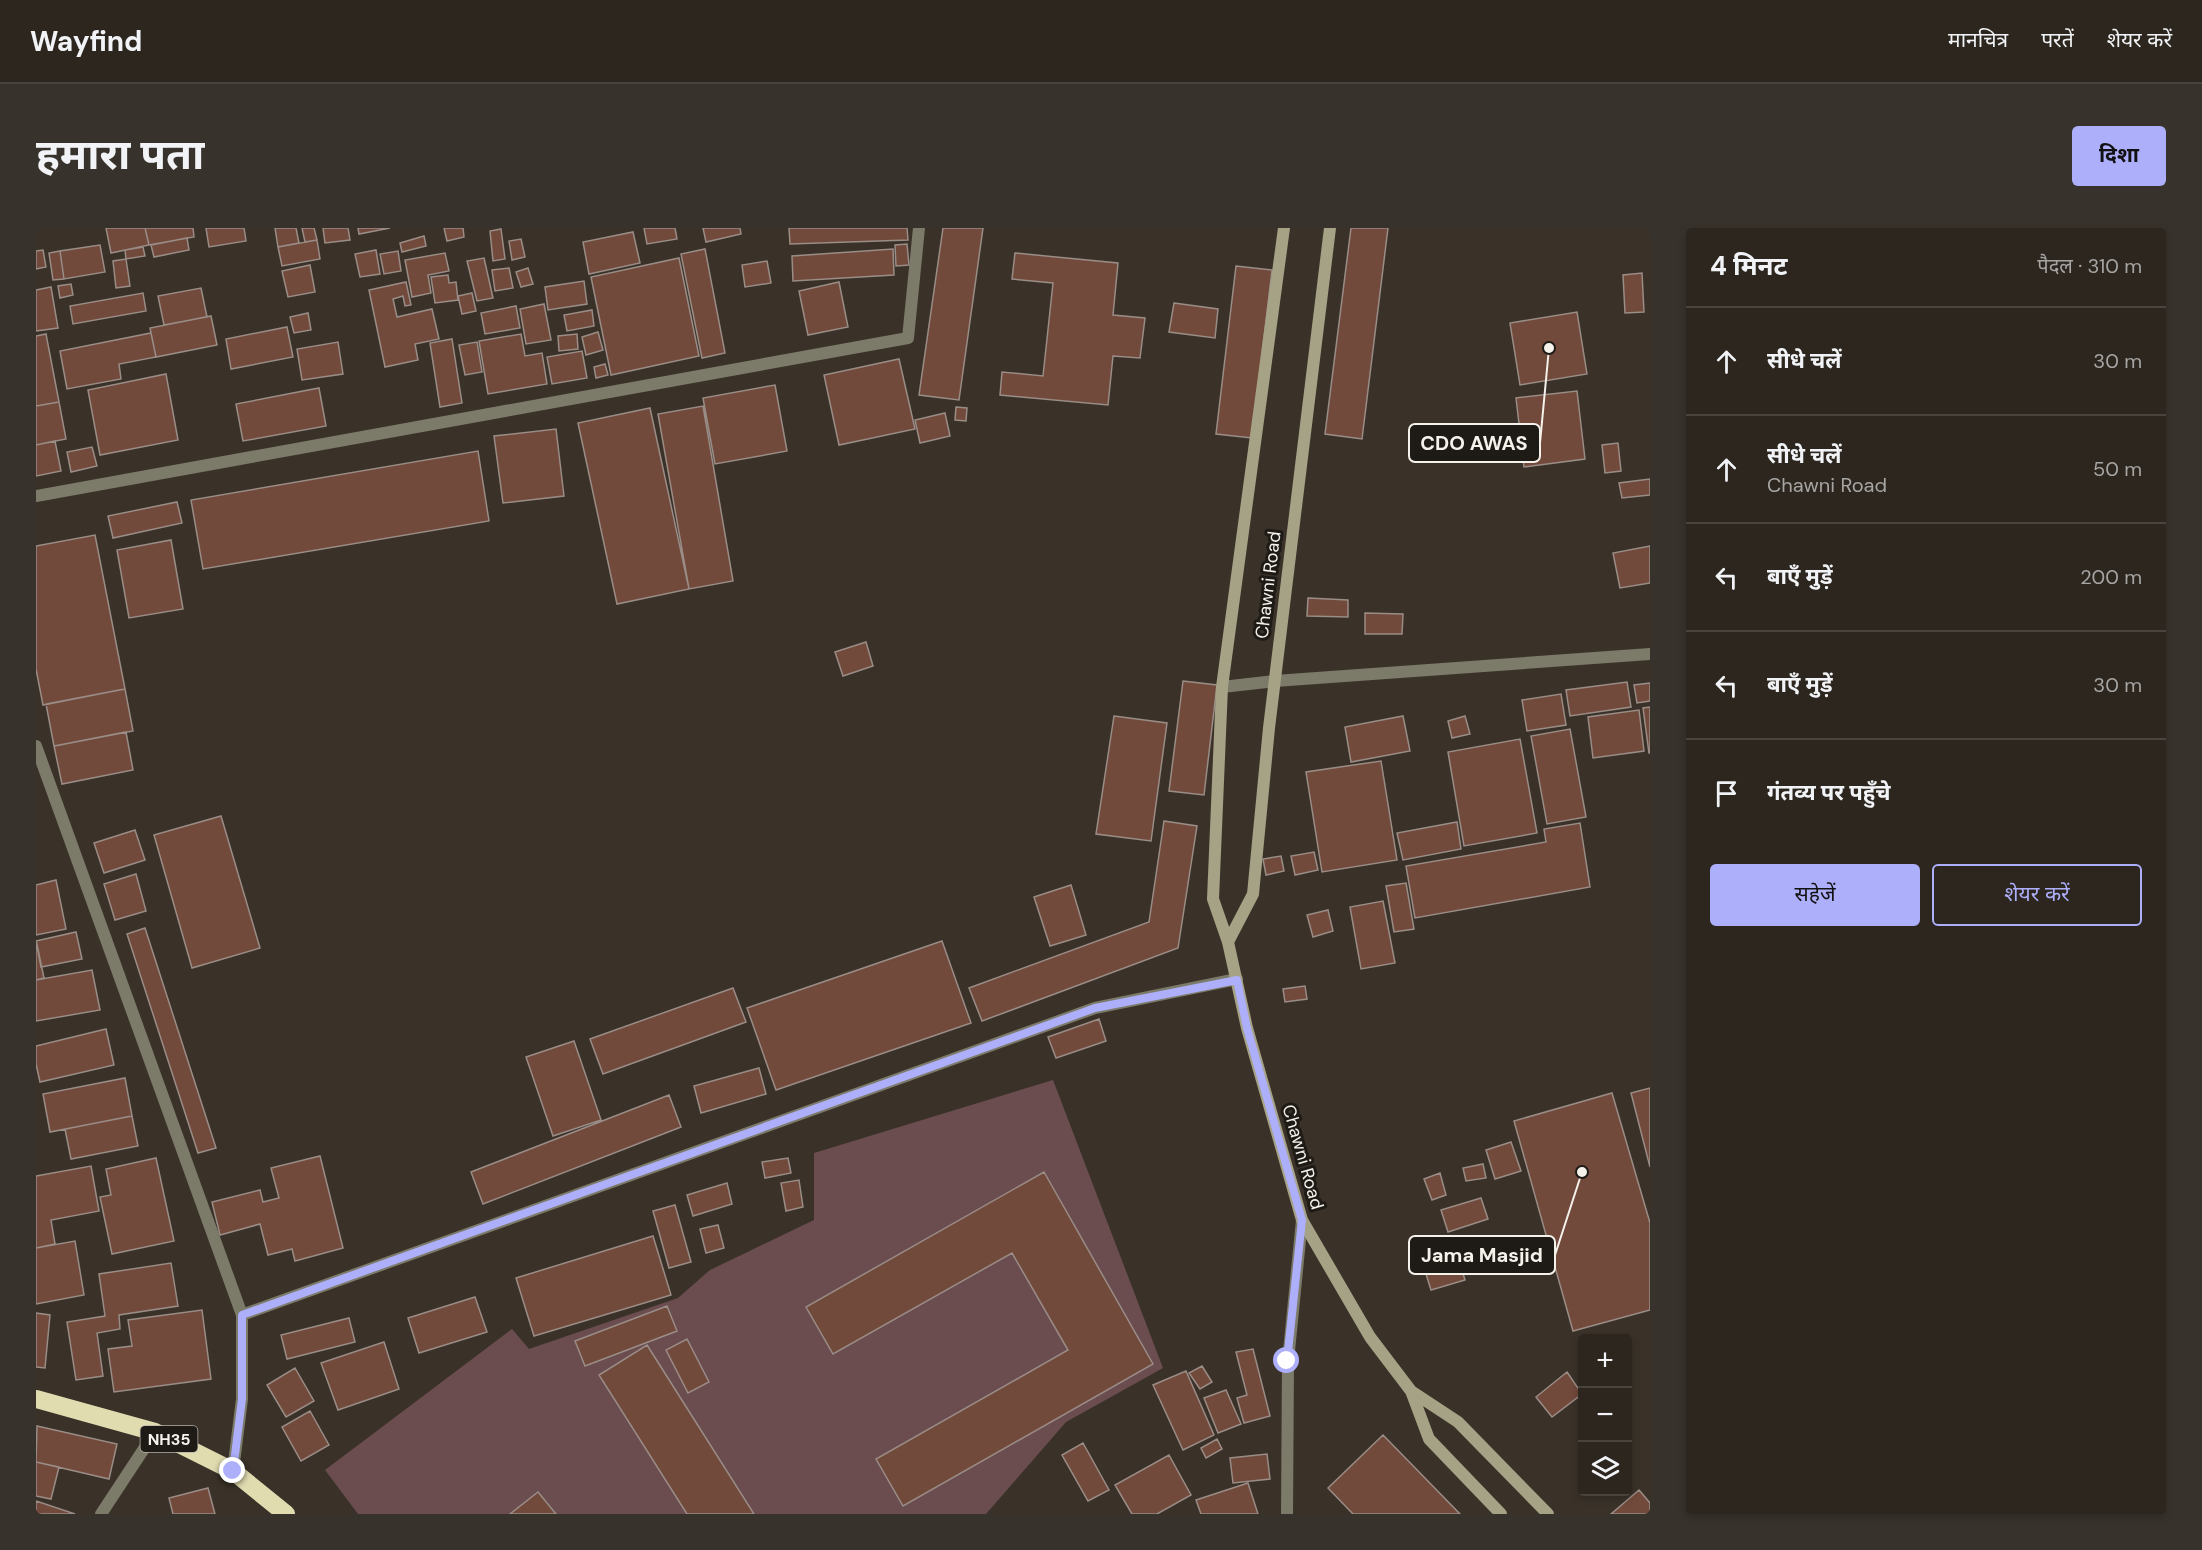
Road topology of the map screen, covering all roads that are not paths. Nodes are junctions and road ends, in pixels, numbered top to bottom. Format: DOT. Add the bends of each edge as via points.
graph roads {
  1 [pos="919,228"];
  2 [pos="1284,228"];
  3 [pos="1330,228"];
  4 [pos="36,496"];
  5 [pos="1650,654"];
  6 [pos="1275,681"];
  7 [pos="1222,687"];
  8 [pos="36,747"];
  9 [pos="1228,942"];
  10 [pos="1237,980"];
  11 [pos="1302,1220"];
  12 [pos="242,1315"];
  13 [pos="1411,1391"];
  14 [pos="36,1399"];
  15 [pos="154,1432"];
  16 [pos="233,1471"];
  17 [pos="101,1514"];
  18 [pos="286,1514"];
  19 [pos="1287,1514"];
  20 [pos="1501,1514"];
  21 [pos="1548,1514"];
  1 -- 4 [label="street" via="908,338"];
  2 -- 7 [label="street, Chawni Road"];
  3 -- 6 [label="street, Chawni Road"];
  5 -- 6 [label="street"];
  6 -- 7 [label="street"];
  6 -- 9 [label="street, Chawni Road" via="1253,894"];
  7 -- 9 [label="street, Chawni Road" via="1213,898"];
  8 -- 12 [label="street"];
  9 -- 10 [label="street, Chawni Road"];
  10 -- 11 [label="street, Chawni Road"];
  10 -- 12 [label="street" via="1095,1008"];
  11 -- 13 [label="street, Chawni Road" via="1370,1337"];
  11 -- 19 [label="street" via="1287,1361"];
  12 -- 16 [label="street" via="242,1399"];
  13 -- 20 [label="street, Chawni Road" via="1429,1439"];
  13 -- 21 [label="street, Chawni Road" via="1458,1422"];
  14 -- 15 [label="highway, NH35"];
  15 -- 16 [label="highway, NH35"];
  15 -- 17 [label="street"];
  16 -- 18 [label="highway, NH35"];
}
